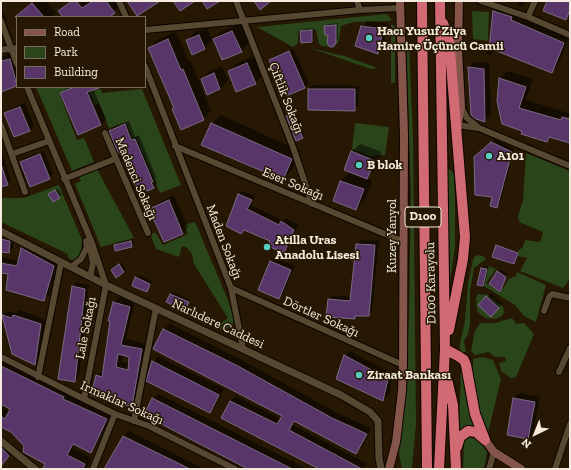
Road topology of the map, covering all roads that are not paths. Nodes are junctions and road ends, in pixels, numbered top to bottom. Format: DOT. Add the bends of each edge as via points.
graph roads {
  1 [pos="119,1"];
  2 [pos="236,1"];
  3 [pos="357,1"];
  4 [pos="422,1"];
  5 [pos="440,1"];
  6 [pos="459,1"];
  7 [pos="481,1"];
  8 [pos="535,1"];
  9 [pos="400,4"];
  10 [pos="360,10"];
  11 [pos="126,16"];
  12 [pos="440,16"];
  13 [pos="528,16"];
  14 [pos="244,20"];
  15 [pos="1,21"];
  16 [pos="146,30"];
  17 [pos="570,35"];
  18 [pos="14,49"];
  19 [pos="1,50"];
  20 [pos="16,59"];
  21 [pos="146,69"];
  22 [pos="27,88"];
  23 [pos="462,106"];
  24 [pos="1,125"];
  25 [pos="457,125"];
  26 [pos="479,128"];
  27 [pos="105,133"];
  28 [pos="49,140"];
  29 [pos="175,146"];
  30 [pos="12,154"];
  31 [pos="116,159"];
  32 [pos="570,166"];
  33 [pos="64,179"];
  34 [pos="25,192"];
  35 [pos="312,204"];
  36 [pos="1,231"];
  37 [pos="86,232"];
  38 [pos="148,233"];
  39 [pos="404,242"];
  40 [pos="62,263"];
  41 [pos="71,267"];
  42 [pos="90,277"];
  43 [pos="106,285"];
  44 [pos="231,288"];
  45 [pos="570,298"];
  46 [pos="156,308"];
  47 [pos="544,311"];
  48 [pos="570,348"];
  49 [pos="243,349"];
  50 [pos="445,349"];
  51 [pos="1,357"];
  52 [pos="403,366"];
  53 [pos="444,368"];
  54 [pos="559,372"];
  55 [pos="38,377"];
  56 [pos="84,399"];
  57 [pos="115,414"];
  58 [pos="134,420"];
  59 [pos="570,424"];
  60 [pos="427,433"];
  61 [pos="485,440"];
  62 [pos="1,441"];
  63 [pos="456,449"];
  64 [pos="494,452"];
  65 [pos="34,469"];
  66 [pos="93,469"];
  67 [pos="235,469"];
  68 [pos="381,469"];
  69 [pos="389,469"];
  70 [pos="422,469"];
  71 [pos="427,469"];
  72 [pos="439,469"];
  73 [pos="456,469"];
  74 [pos="489,469"];
  75 [pos="521,469"];
  76 [pos="555,469"];
  1 -- 11 [label="street"];
  2 -- 14 [label="street, Çiftlik Sokağı"];
  3 -- 10 [label="street"];
  4 -- 60 [label="highway, D100 Karayolu / D100"];
  5 -- 12 [label="highway, D100 Karayolu / D100"];
  6 -- 23 [label="main road" via="458,50"];
  7 -- 13 [label="street"];
  8 -- 13 [label="street"];
  9 -- 10 [label="street"];
  9 -- 39 [label="main road, Kuzey Yanyol"];
  10 -- 14 [label="street"];
  12 -- 25 [label="highway" via="448,39"];
  12 -- 50 [label="highway, D100 Karayolu / D100"];
  13 -- 17 [label="street"];
  14 -- 16 [label="street"];
  14 -- 35 [label="street, Çiftlik Sokağı" via="294,147"];
  15 -- 18 [label="street"];
  18 -- 19 [label="street"];
  18 -- 20 [label="street"];
  21 -- 29 [label="street, Maden Sokağı"];
  22 -- 28 [label="street"];
  23 -- 25 [label="main road"];
  23 -- 26 [label="street" via="467,118"];
  24 -- 30 [label="street"];
  25 -- 26 [label="street"];
  25 -- 50 [label="highway" via="465,237"];
  26 -- 32 [label="street"];
  27 -- 31 [label="street, Madenci Sokağı"];
  28 -- 30 [label="street"];
  28 -- 33 [label="street"];
  29 -- 35 [label="street, Eser Sokağı"];
  29 -- 44 [label="street, Maden Sokağı"];
  30 -- 34 [label="street"];
  31 -- 33 [label="street"];
  31 -- 38 [label="street, Madenci Sokağı"];
  33 -- 37 [label="street"];
  35 -- 39 [label="street, Eser Sokağı"];
  36 -- 40 [label="street, Narlıdere Caddesi"];
  37 -- 41 [label="street" via="85,253"];
  37 -- 42 [label="street" via="93,263"];
  37 -- 43 [label="street"];
  39 -- 52 [label="main road, Kuzey Yanyol"];
  40 -- 41 [label="street, Narlıdere Caddesi"];
  40 -- 55 [label="street"];
  41 -- 42 [label="street, Narlıdere Caddesi"];
  42 -- 43 [label="street, Narlıdere Caddesi"];
  43 -- 46 [label="street, Narlıdere Caddesi"];
  43 -- 56 [label="street, Lale Sokağı"];
  44 -- 49 [label="street, Maden Sokağı"];
  44 -- 52 [label="street, Dörtler Sokağı"];
  45 -- 47 [label="street" via="552,294"];
  46 -- 49 [label="street, Narlıdere Caddesi"];
  46 -- 58 [label="street"];
  48 -- 54 [label="street"];
  49 -- 68 [label="street, Narlıdere Caddesi" via="341,395 370,412 378,421"];
  50 -- 53 [label="highway, D100 Karayolu / D100"];
  50 -- 61 [label="highway" via="464,360 475,414"];
  51 -- 55 [label="street, Irmaklar Sokağı"];
  52 -- 69 [label="main road, Kuzey Yanyol" via="402,391"];
  53 -- 63 [label="highway" via="453,405"];
  53 -- 72 [label="highway, D100 Karayolu / D100"];
  55 -- 56 [label="street, Irmaklar Sokağı"];
  56 -- 57 [label="street, Irmaklar Sokağı"];
  57 -- 58 [label="street, Irmaklar Sokağı"];
  57 -- 66 [label="street"];
  58 -- 67 [label="street, Irmaklar Sokağı"];
  59 -- 76 [label="street"];
  60 -- 70 [label="highway"];
  60 -- 71 [label="highway, D100 Karayolu / D100"];
  61 -- 63 [label="highway" via="476,432 468,431 460,437"];
  61 -- 64 [label="main road"];
  62 -- 65 [label="street"];
  63 -- 73 [label="highway"];
  64 -- 74 [label="street"];
  64 -- 75 [label="main road"];
}
